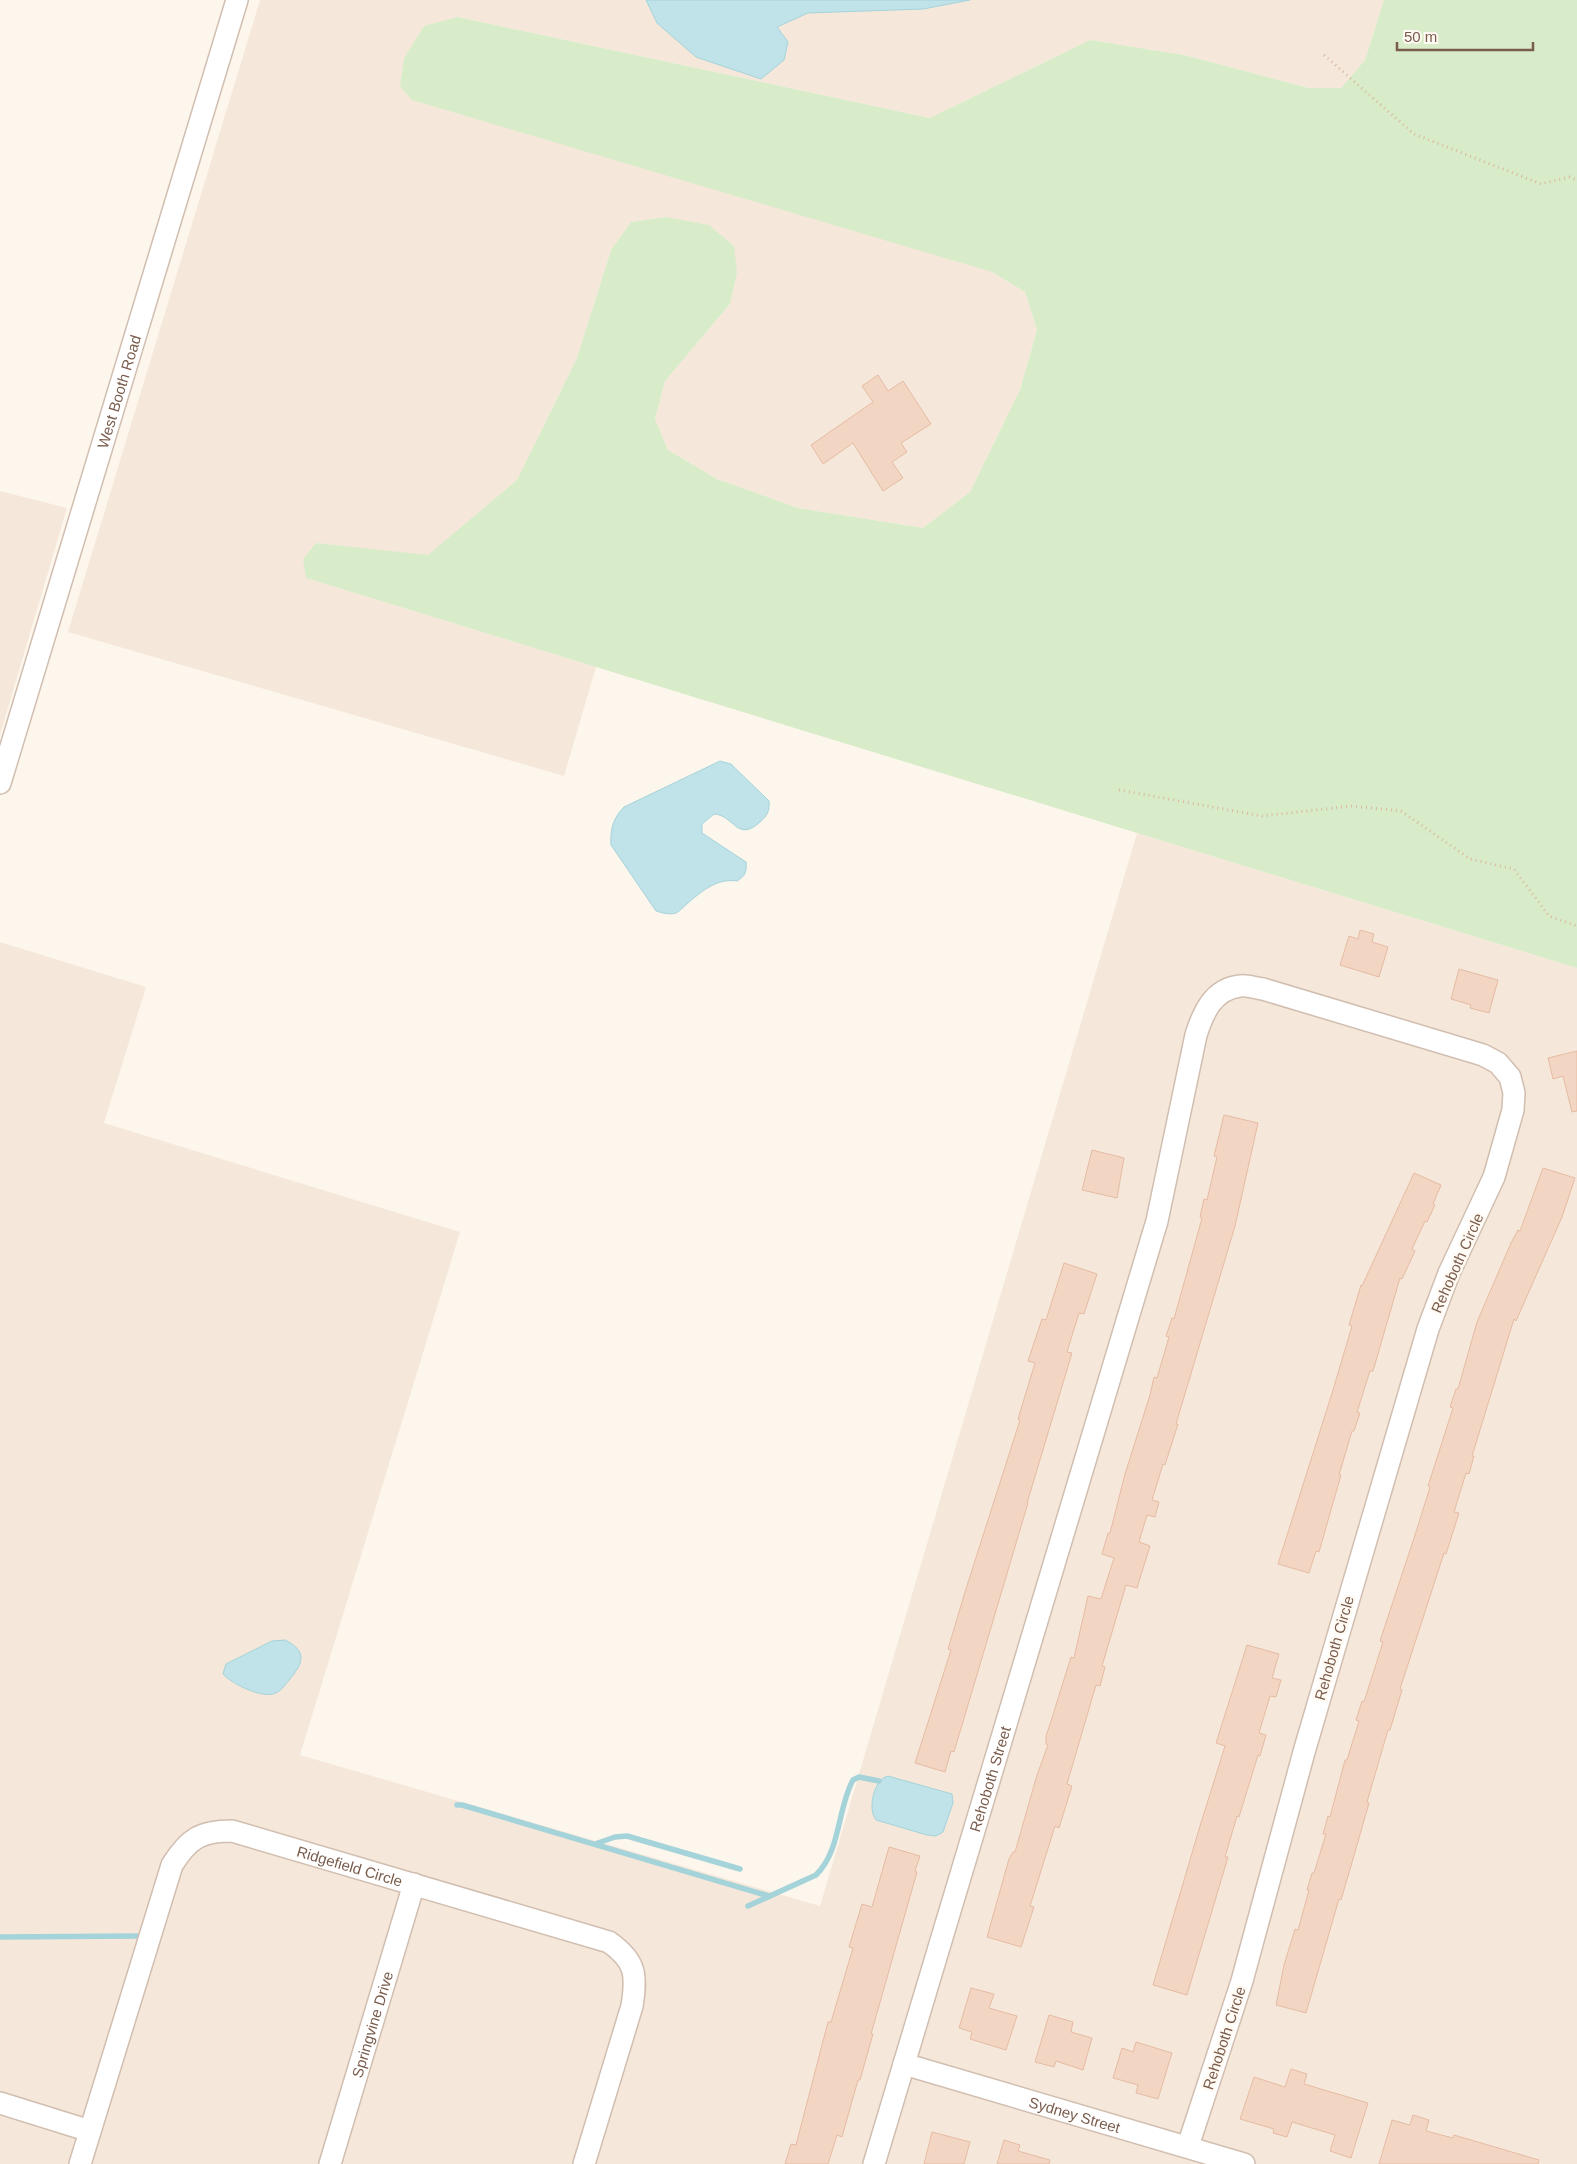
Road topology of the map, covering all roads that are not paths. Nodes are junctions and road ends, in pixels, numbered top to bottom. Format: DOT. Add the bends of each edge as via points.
graph roads {
  1 [pos="237,0"];
  2 [pos="0,783"];
  3 [pos="1106,1392"];
  4 [pos="414,1884"];
  5 [pos="904,2064"];
  6 [pos="0,2103"];
  7 [pos="90,2131"];
  8 [pos="1188,2146"];
  9 [pos="80,2164"];
  10 [pos="330,2164"];
  11 [pos="584,2164"];
  12 [pos="874,2164"];
  13 [pos="1244,2164"];
  1 -- 2 [label="street, West Booth Road"];
  3 -- 5 [label="street, Rehoboth Street"];
  3 -- 8 [label="street, Rehoboth Circle" via="1160,1209 1196,1035 1204,1013 1220,992 1240,985 1263,989 1482,1055 1498,1063 1510,1077 1514,1093 1513,1110 1496,1167 1483,1203 1449,1273 1428,1330 1304,1752 1242,1981"];
  4 -- 7 [label="street, Ridgefield Circle" via="232,1831 214,1831 196,1837 182,1849 172,1865"];
  4 -- 10 [label="street, Springvine Drive"];
  4 -- 11 [label="street, Ridgefield Circle" via="609,1942 622,1951 633,1966 636,1984 632,2006"];
  5 -- 8 [label="street, Sydney Street"];
  5 -- 12 [label="street, Rehoboth Street"];
  6 -- 7 [label="street"];
  7 -- 9 [label="street, Ridgefield Circle"];
  8 -- 13 [label="street, Sydney Street"];
}
